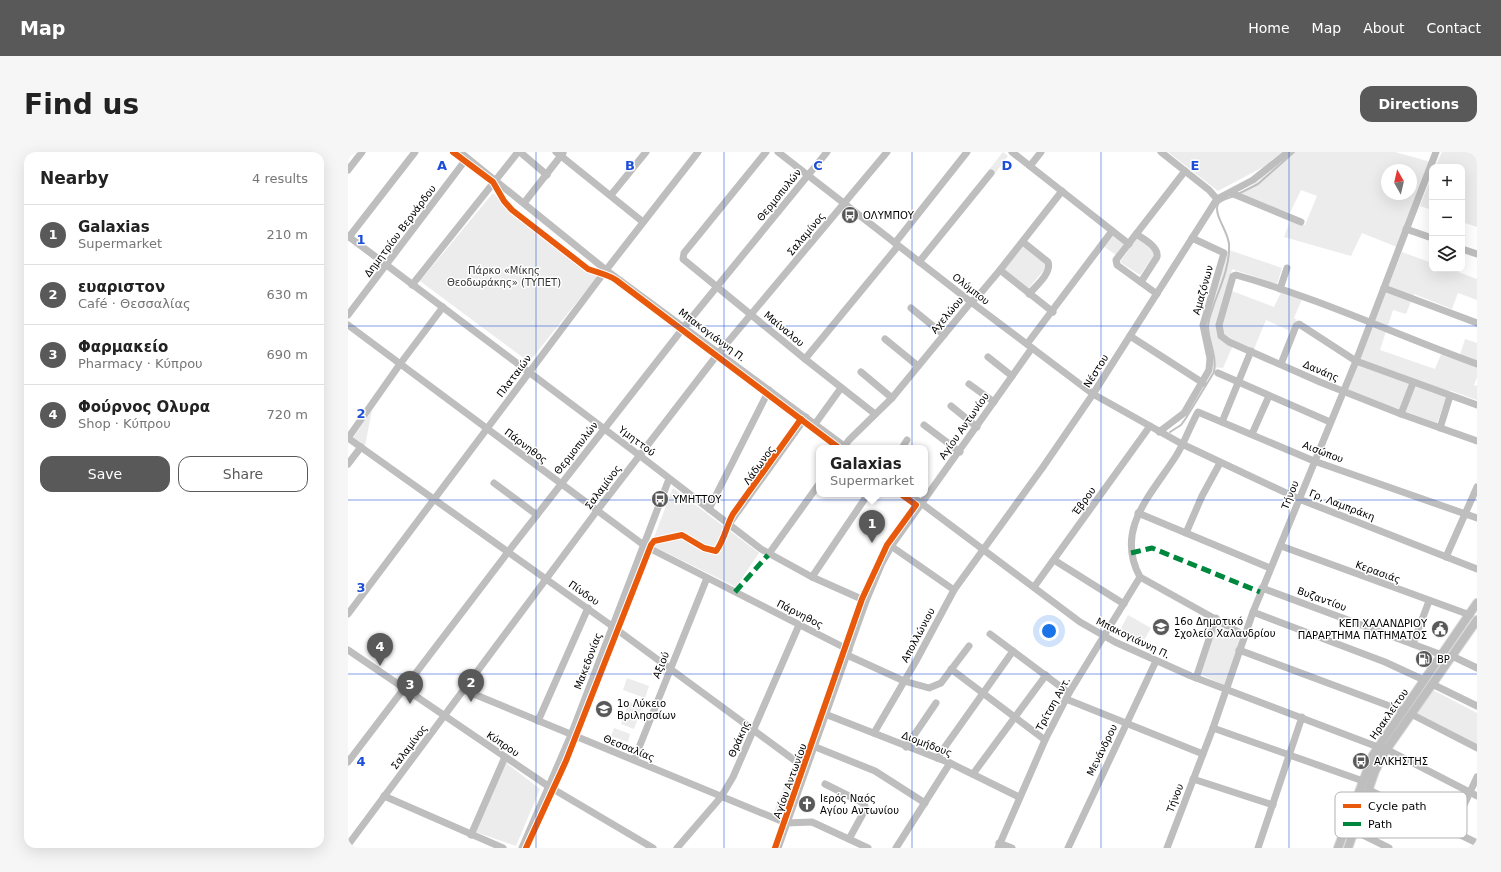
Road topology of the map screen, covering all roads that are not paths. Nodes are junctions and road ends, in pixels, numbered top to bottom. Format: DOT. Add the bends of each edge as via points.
graph roads {
  1 [pos="362,152"];
  2 [pos="414,152"];
  3 [pos="460,152"];
  4 [pos="519,152"];
  5 [pos="646,152"];
  6 [pos="698,152"];
  7 [pos="766,152"];
  8 [pos="778,152"];
  9 [pos="827,152"];
  10 [pos="887,152"];
  11 [pos="967,152"];
  12 [pos="1012,152"];
  13 [pos="1041,152"];
  14 [pos="1161,152"];
  15 [pos="1288,152"];
  16 [pos="1436,152"];
  17 [pos="560,153"];
  18 [pos="467,158"];
  19 [pos="1030,166"];
  20 [pos="348,170"];
  21 [pos="1185,171"];
  22 [pos="991,172"];
  23 [pos="547,175"];
  24 [pos="808,176"];
  25 [pos="495,180"];
  26 [pos="1062,191"];
  27 [pos="611,195"];
  28 [pos="1234,195"];
  29 [pos="1217,199"];
  30 [pos="524,204"];
  31 [pos="844,204"];
  32 [pos="643,222"];
  33 [pos="1301,222"];
  34 [pos="1406,229"];
  35 [pos="1112,232"];
  36 [pos="1136,234"];
  37 [pos="349,237"];
  38 [pos="1429,237"];
  39 [pos="1192,238"];
  40 [pos="1023,242"];
  41 [pos="897,244"];
  42 [pos="1128,244"];
  43 [pos="1465,250"];
  44 [pos="1477,254"];
  45 [pos="919,262"];
  46 [pos="386,265"];
  47 [pos="1288,268"];
  48 [pos="606,270"];
  49 [pos="1000,270"];
  50 [pos="1141,282"];
  51 [pos="412,285"];
  52 [pos="717,286"];
  53 [pos="1384,288"];
  54 [pos="1280,289"];
  55 [pos="1030,294"];
  56 [pos="1157,294"];
  57 [pos="971,302"];
  58 [pos="443,307"];
  59 [pos="911,308"];
  60 [pos="1053,312"];
  61 [pos="751,314"];
  62 [pos="348,315"];
  63 [pos="1371,323"];
  64 [pos="1477,323"];
  65 [pos="348,325"];
  66 [pos="684,327"];
  67 [pos="944,334"];
  68 [pos="1130,336"];
  69 [pos="885,339"];
  70 [pos="1030,346"];
  71 [pos="1251,351"];
  72 [pos="719,353"];
  73 [pos="988,358"];
  74 [pos="805,359"];
  75 [pos="1356,361"];
  76 [pos="400,364"];
  77 [pos="1281,364"];
  78 [pos="1477,364"];
  79 [pos="918,366"];
  80 [pos="529,372"];
  81 [pos="861,372"];
  82 [pos="1218,373"];
  83 [pos="1012,376"];
  84 [pos="1238,382"];
  85 [pos="1203,383"];
  86 [pos="1412,383"];
  87 [pos="969,384"];
  88 [pos="841,388"];
  89 [pos="769,390"];
  90 [pos="1344,391"];
  91 [pos="1093,394"];
  92 [pos="1269,396"];
  93 [pos="1450,396"];
  94 [pos="892,398"];
  95 [pos="994,402"];
  96 [pos="1477,405"];
  97 [pos="951,406"];
  98 [pos="875,414"];
  99 [pos="1401,414"];
  100 [pos="806,417"];
  101 [pos="1222,422"];
  102 [pos="1330,422"];
  103 [pos="815,424"];
  104 [pos="924,425"];
  105 [pos="1150,426"];
  106 [pos="977,427"];
  107 [pos="1440,428"];
  108 [pos="486,429"];
  109 [pos="604,429"];
  110 [pos="1159,432"];
  111 [pos="1252,434"];
  112 [pos="348,438"];
  113 [pos="907,440"];
  114 [pos="1477,441"];
  115 [pos="1178,442"];
  116 [pos="842,445"];
  117 [pos="847,445"];
  118 [pos="904,445"];
  119 [pos="361,447"];
  120 [pos="960,452"];
  121 [pos="640,455"];
  122 [pos="1314,460"];
  123 [pos="1220,463"];
  124 [pos="348,464"];
  125 [pos="669,478"];
  126 [pos="494,483"];
  127 [pos="561,484"];
  128 [pos="1477,487"];
  129 [pos="816,488"];
  130 [pos="928,495"];
  131 [pos="866,497"];
  132 [pos="913,497"];
  133 [pos="926,497"];
  134 [pos="434,499"];
  135 [pos="1299,499"];
  136 [pos="922,503"];
  137 [pos="709,509"];
  138 [pos="596,512"];
  139 [pos="1138,514"];
  140 [pos="537,515"];
  141 [pos="1466,515"];
  142 [pos="1477,518"];
  143 [pos="729,524"];
  144 [pos="1186,533"];
  145 [pos="645,546"];
  146 [pos="891,546"];
  147 [pos="1281,546"];
  148 [pos="983,549"];
  149 [pos="508,552"];
  150 [pos="768,554"];
  151 [pos="1446,557"];
  152 [pos="1054,560"];
  153 [pos="1270,568"];
  154 [pos="1477,569"];
  155 [pos="812,577"];
  156 [pos="1140,577"];
  157 [pos="706,578"];
  158 [pos="546,579"];
  159 [pos="1034,587"];
  160 [pos="1262,588"];
  161 [pos="954,590"];
  162 [pos="866,601"];
  163 [pos="1429,601"];
  164 [pos="1477,603"];
  165 [pos="1124,604"];
  166 [pos="588,608"];
  167 [pos="1253,612"];
  168 [pos="348,614"];
  169 [pos="1473,617"];
  170 [pos="1216,618"];
  171 [pos="799,625"];
  172 [pos="612,626"];
  173 [pos="990,634"];
  174 [pos="1244,635"];
  175 [pos="1104,637"];
  176 [pos="1413,644"];
  177 [pos="968,646"];
  178 [pos="348,650"];
  179 [pos="1239,650"];
  180 [pos="1013,651"];
  181 [pos="848,653"];
  182 [pos="1442,655"];
  183 [pos="1452,656"];
  184 [pos="1156,661"];
  185 [pos="1477,668"];
  186 [pos="670,669"];
  187 [pos="951,669"];
  188 [pos="1046,675"];
  189 [pos="1196,678"];
  190 [pos="1424,680"];
  191 [pos="904,681"];
  192 [pos="1432,684"];
  193 [pos="403,689"];
  194 [pos="1226,689"];
  195 [pos="464,690"];
  196 [pos="984,693"];
  197 [pos="1068,696"];
  198 [pos="936,703"];
  199 [pos="1477,706"];
  200 [pos="1407,712"];
  201 [pos="825,714"];
  202 [pos="444,717"];
  203 [pos="1016,717"];
  204 [pos="1302,717"];
  205 [pos="538,721"];
  206 [pos="1126,723"];
  207 [pos="1213,728"];
  208 [pos="754,729"];
  209 [pos="874,733"];
  210 [pos="571,735"];
  211 [pos="1045,740"];
  212 [pos="813,746"];
  213 [pos="906,747"];
  214 [pos="1378,747"];
  215 [pos="1477,748"];
  216 [pos="1386,749"];
  217 [pos="1203,754"];
  218 [pos="1290,755"];
  219 [pos="505,757"];
  220 [pos="937,758"];
  221 [pos="634,760"];
  222 [pos="348,762"];
  223 [pos="950,763"];
  224 [pos="805,768"];
  225 [pos="973,774"];
  226 [pos="1374,775"];
  227 [pos="1477,777"];
  228 [pos="1194,779"];
  229 [pos="1362,781"];
  230 [pos="825,784"];
  231 [pos="548,786"];
  232 [pos="1369,790"];
  233 [pos="1358,792"];
  234 [pos="1373,792"];
  235 [pos="1470,792"];
  236 [pos="384,796"];
  237 [pos="1477,796"];
  238 [pos="721,797"];
  239 [pos="1018,797"];
  240 [pos="1467,798"];
  241 [pos="925,803"];
  242 [pos="1273,805"];
  243 [pos="786,823"];
  244 [pos="471,835"];
  245 [pos="1342,838"];
  246 [pos="1352,838"];
  247 [pos="1368,838"];
  248 [pos="1467,838"];
  249 [pos="849,839"];
  250 [pos="1477,842"];
  251 [pos="348,845"];
  252 [pos="998,846"];
  253 [pos="503,848"];
  254 [pos="522,848"];
  255 [pos="653,848"];
  256 [pos="677,848"];
  257 [pos="778,848"];
  258 [pos="868,848"];
  259 [pos="896,848"];
  260 [pos="1012,848"];
  261 [pos="1068,848"];
  262 [pos="1167,848"];
  263 [pos="1258,848"];
  264 [pos="1338,848"];
  265 [pos="1348,848"];
  266 [pos="1388,848"];
  1 -- 20 [label="street"];
  2 -- 37 [label="street"];
  3 -- 18 [label="street, Μπακογιάννη Π."];
  4 -- 23 [label="street"];
  4 -- 25 [label="street"];
  5 -- 27 [label="street"];
  6 -- 32 [label="street, Πλαταιών"];
  7 -- 52 [label="street, Μαίναλου" via="684,253 684,260"];
  8 -- 24 [label="street, Ολύμπου"];
  9 -- 24 [label="street, Θερμοπυλών"];
  10 -- 31 [label="street, Σαλαμίνος"];
  11 -- 41 [label="street"];
  12 -- 19 [label="street"];
  13 -- 19 [label="street"];
  14 -- 21 [label="street"];
  15 -- 28 [label="street"];
  16 -- 34 [label="street, Τήνου"];
  17 -- 23 [label="street"];
  17 -- 27 [label="street"];
  18 -- 25 [label="street, Μπακογιάννη Π."];
  18 -- 46 [label="street, Δημητρίου Βερνάρδου"];
  19 -- 26 [label="street"];
  21 -- 29 [label="street"];
  21 -- 36 [label="street"];
  22 -- 45 [label="street"];
  23 -- 30 [label="street"];
  24 -- 31 [label="street, Ολύμπου"];
  24 -- 52 [label="street, Θερμοπυλών"];
  25 -- 30 [label="street, Μπακογιάννη Π."];
  25 -- 51 [label="street"];
  26 -- 35 [label="street"];
  26 -- 40 [label="street, Αχελώου"];
  27 -- 32 [label="street"];
  28 -- 29 [label="street"];
  28 -- 33 [label="street"];
  29 -- 39 [label="street, Νέστου"];
  30 -- 48 [label="street, Μπακογιάννη Π."];
  31 -- 41 [label="street, Ολύμπου"];
  31 -- 61 [label="street, Σαλαμίνος"];
  32 -- 48 [label="street, Πλαταιών"];
  34 -- 38 [label="street"];
  34 -- 53 [label="street, Τήνου"];
  35 -- 42 [label="street"];
  35 -- 60 [label="street, Αγίου Αντωνίου"];
  36 -- 42 [label="street"];
  36 -- 50 [label="street" via="1156,248 1158,253"];
  37 -- 46 [label="street, Υμηττού"];
  39 -- 56 [label="street, Νέστου"];
  39 -- 85 [label="street, Αμαζόνων" via="1224,253 1203,325 1211,364"];
  40 -- 49 [label="street, Αχελώου"];
  40 -- 55 [label="street" via="1048,262 1049,266 1048,272"];
  41 -- 45 [label="street, Ολύμπου"];
  41 -- 74 [label="street"];
  42 -- 50 [label="street" via="1116,262 1117,265"];
  43 -- 44 [label="street"];
  45 -- 57 [label="street, Ολύμπου"];
  46 -- 51 [label="street, Υμηττού"];
  46 -- 62 [label="street, Δημητρίου Βερνάρδου"];
  47 -- 54 [label="street"];
  48 -- 66 [label="street, Μπακογιάννη Π."];
  48 -- 80 [label="street, Πλαταιών"];
  49 -- 55 [label="street"];
  49 -- 57 [label="street, Αχελώου"];
  50 -- 56 [label="street"];
  51 -- 58 [label="street, Υμηττού"];
  52 -- 61 [label="street, Μαίναλου"];
  52 -- 66 [label="street, Θερμοπυλών"];
  53 -- 63 [label="street, Τήνου"];
  53 -- 64 [label="street"];
  54 -- 63 [label="street"];
  54 -- 71 [label="street, Δανάης" via="1235,275 1232,280 1219,330 1224,339"];
  55 -- 60 [label="street"];
  56 -- 68 [label="street, Νέστου"];
  57 -- 67 [label="street, Αχελώου"];
  57 -- 70 [label="street, Ολύμπου"];
  58 -- 76 [label="street"];
  58 -- 80 [label="street, Υμηττού"];
  59 -- 67 [label="street"];
  60 -- 70 [label="street, Αγίου Αντωνίου"];
  61 -- 72 [label="street, Σαλαμίνος"];
  61 -- 74 [label="street, Μαίναλου"];
  63 -- 75 [label="street, Τήνου"];
  63 -- 78 [label="street" via="1404,338"];
  65 -- 76 [label="street, Πάρνηθος"];
  66 -- 72 [label="street, Μπακογιάννη Π."];
  66 -- 109 [label="street, Θερμοπυλών"];
  67 -- 79 [label="street, Αχελώου"];
  68 -- 85 [label="street"];
  68 -- 91 [label="street, Νέστου"];
  69 -- 79 [label="street"];
  70 -- 83 [label="street, Αγίου Αντωνίου"];
  70 -- 91 [label="street, Ολύμπου"];
  71 -- 77 [label="street, Δανάης"];
  71 -- 84 [label="street"];
  72 -- 89 [label="street, Μπακογιάννη Π."];
  72 -- 121 [label="street, Σαλαμίνος"];
  73 -- 83 [label="street"];
  74 -- 88 [label="street, Μαίναλου"];
  75 -- 77 [label="street" via="1298,324"];
  75 -- 86 [label="street"];
  75 -- 90 [label="street, Τήνου"];
  76 -- 108 [label="street, Πάρνηθος"];
  76 -- 112 [label="street"];
  77 -- 90 [label="street, Δανάης"];
  79 -- 94 [label="street, Αχελώου"];
  80 -- 108 [label="street, Πλαταιών"];
  80 -- 109 [label="street, Υμηττού"];
  81 -- 94 [label="street"];
  82 -- 84 [label="street"];
  83 -- 95 [label="street, Αγίου Αντωνίου"];
  84 -- 92 [label="street"];
  84 -- 101 [label="street"];
  85 -- 110 [label="street, Αμαζόνων" via="1182,416"];
  86 -- 93 [label="street"];
  86 -- 99 [label="street"];
  87 -- 95 [label="street"];
  88 -- 98 [label="street, Μαίναλου"];
  88 -- 103 [label="street"];
  89 -- 100 [label="street, Μπακογιάννη Π."];
  89 -- 137 [label="street"];
  90 -- 99 [label="street, Δανάης"];
  90 -- 102 [label="street, Τήνου"];
  91 -- 105 [label="street, Ολύμπου"];
  91 -- 148 [label="street, Νέστου" via="1043,468"];
  92 -- 102 [label="street"];
  92 -- 111 [label="street"];
  93 -- 96 [label="street"];
  93 -- 107 [label="street"];
  94 -- 98 [label="street, Αχελώου"];
  95 -- 106 [label="street, Αγίου Αντωνίου"];
  97 -- 106 [label="street"];
  98 -- 117 [label="street, Αχελώου"];
  99 -- 107 [label="street, Δανάης"];
  100 -- 103 [label="street, Μπακογιάννη Π."];
  100 -- 143 [label="street, Λάδωνος"];
  101 -- 111 [label="street, Αισώπου"];
  101 -- 115 [label="street, Αισώπου" via="1198,412"];
  102 -- 122 [label="street, Τήνου"];
  103 -- 116 [label="street, Μπακογιάννη Π."];
  104 -- 120 [label="street"];
  105 -- 110 [label="street, Ολύμπου"];
  105 -- 152 [label="street, Έβρου"];
  106 -- 120 [label="street, Αγίου Αντωνίου"];
  107 -- 114 [label="street, Δανάης"];
  108 -- 127 [label="street, Πάρνηθος"];
  108 -- 134 [label="street, Πλαταιών"];
  109 -- 121 [label="street, Υμηττού"];
  109 -- 127 [label="street, Θερμοπυλών"];
  110 -- 115 [label="street, Γρ, Λαμπράκη"];
  111 -- 122 [label="street, Αισώπου"];
  112 -- 119 [label="street, Πίνδου"];
  113 -- 118 [label="street"];
  115 -- 123 [label="street, Γρ, Λαμπράκη"];
  115 -- 139 [label="street"];
  119 -- 124 [label="street"];
  119 -- 134 [label="street, Πίνδου"];
  120 -- 130 [label="street, Αγίου Αντωνίου"];
  121 -- 125 [label="street, Υμηττού"];
  121 -- 138 [label="street, Σαλαμίνος"];
  122 -- 135 [label="street, Τήνου"];
  122 -- 141 [label="street, Αισώπου"];
  123 -- 135 [label="street, Γρ, Λαμπράκη"];
  123 -- 144 [label="street"];
  125 -- 137 [label="street, Υμηττού"];
  125 -- 145 [label="street, Μακεδονίας"];
  126 -- 140 [label="street"];
  127 -- 138 [label="street, Πάρνηθος"];
  127 -- 140 [label="street, Θερμοπυλών"];
  128 -- 141 [label="street"];
  129 -- 150 [label="street"];
  131 -- 155 [label="street"];
  132 -- 136 [label="street, Μπακογιάννη Π."];
  133 -- 136 [label="street, Αγίου Αντωνίου"];
  134 -- 149 [label="street, Πίνδου"];
  134 -- 168 [label="street, Πλαταιών"];
  135 -- 147 [label="street, Τήνου"];
  135 -- 151 [label="street, Γρ, Λαμπράκη"];
  136 -- 146 [label="street, Αγίου Αντωνίου"];
  136 -- 148 [label="street, Μπακογιάννη Π."];
  137 -- 143 [label="street, Υμηττού"];
  138 -- 145 [label="street, Πάρνηθος"];
  138 -- 158 [label="street, Σαλαμίνος"];
  139 -- 144 [label="street"];
  139 -- 156 [label="street" via="1130,545"];
  140 -- 149 [label="street, Θερμοπυλών"];
  141 -- 142 [label="street, Αισώπου"];
  141 -- 151 [label="street"];
  143 -- 150 [label="street, Υμηττού"];
  144 -- 153 [label="street"];
  145 -- 157 [label="street, Πάρνηθος"];
  145 -- 172 [label="street, Μακεδονίας"];
  146 -- 161 [label="street"];
  146 -- 162 [label="street, Αγίου Αντωνίου"];
  147 -- 153 [label="street, Τήνου"];
  147 -- 163 [label="street, Κερασιάς"];
  148 -- 159 [label="street, Μπακογιάννη Π."];
  148 -- 161 [label="street, Απολλώνιου"];
  149 -- 158 [label="street, Πίνδου"];
  149 -- 193 [label="street, Θερμοπυλών"];
  150 -- 155 [label="street, Υμηττού"];
  151 -- 154 [label="street, Γρ, Λαμπράκη"];
  152 -- 159 [label="street, Έβρου"];
  152 -- 165 [label="street"];
  153 -- 160 [label="street, Τήνου"];
  155 -- 162 [label="street, Υμηττού"];
  156 -- 165 [label="street, Τρίτση Αντ."];
  156 -- 170 [label="street"];
  157 -- 171 [label="street, Πάρνηθος"];
  157 -- 186 [label="street, Αξιού"];
  158 -- 166 [label="street, Πίνδου"];
  158 -- 195 [label="street, Σαλαμίνος"];
  159 -- 175 [label="street, Μπακογιάννη Π."];
  160 -- 167 [label="street, Τήνου"];
  160 -- 176 [label="street, Βυζαντίου"];
  161 -- 191 [label="street, Απολλώνιου"];
  162 -- 181 [label="street, Αγίου Αντωνίου"];
  163 -- 169 [label="street, Κερασιάς"];
  163 -- 176 [label="street"];
  164 -- 169 [label="main road, Ηρακλείτου"];
  165 -- 175 [label="street, Τρίτση Αντ."];
  166 -- 172 [label="street, Πίνδου"];
  166 -- 205 [label="street"];
  167 -- 174 [label="street, Τήνου"];
  167 -- 190 [label="street" via="1385,662"];
  169 -- 182 [label="main road, Ηρακλείτου"];
  169 -- 183 [label="main road, Ηρακλείτου"];
  170 -- 174 [label="street"];
  170 -- 189 [label="street"];
  171 -- 181 [label="street, Πάρνηθος"];
  171 -- 208 [label="street, Θράκης"];
  172 -- 186 [label="street, Πίνδου"];
  172 -- 210 [label="street, Μακεδονίας"];
  173 -- 180 [label="street"];
  174 -- 179 [label="street, Τήνου"];
  175 -- 184 [label="street, Μπακογιάννη Π."];
  175 -- 197 [label="street, Τρίτση Αντ."];
  176 -- 182 [label="street, Βυζαντίου"];
  177 -- 187 [label="street"];
  178 -- 193 [label="street, Κύπρου"];
  179 -- 194 [label="street, Τήνου"];
  179 -- 200 [label="street"];
  180 -- 188 [label="street"];
  180 -- 196 [label="street"];
  181 -- 191 [label="street, Πάρνηθος"];
  181 -- 201 [label="street, Αγίου Αντωνίου"];
  182 -- 190 [label="main road, Ηρακλείτου"];
  183 -- 185 [label="street"];
  183 -- 192 [label="main road, Ηρακλείτου"];
  184 -- 189 [label="street, Μπακογιάννη Π."];
  184 -- 206 [label="street, Μενάνδρου"];
  186 -- 208 [label="street, Πίνδου"];
  186 -- 221 [label="street, Αξιού"];
  187 -- 191 [label="street, Πάρνηθος" via="941,683 932,688"];
  187 -- 196 [label="street"];
  188 -- 197 [label="street"];
  188 -- 203 [label="street"];
  189 -- 194 [label="street, Μπακογιάννη Π."];
  190 -- 200 [label="main road, Ηρακλείτου"];
  191 -- 209 [label="street, Απολλώνιου"];
  192 -- 199 [label="street"];
  192 -- 200 [label="main road, Ηρακλείτου"];
  193 -- 202 [label="street, Κύπρου"];
  193 -- 222 [label="street, Θερμοπυλών"];
  194 -- 204 [label="street, Μπακογιάννη Π."];
  194 -- 207 [label="street, Τήνου"];
  195 -- 202 [label="street, Σαλαμίνος"];
  195 -- 205 [label="street, Θεσσαλίας"];
  196 -- 203 [label="street"];
  196 -- 220 [label="street"];
  197 -- 206 [label="street"];
  197 -- 211 [label="street, Τρίτση Αντ."];
  198 -- 213 [label="street"];
  200 -- 214 [label="main road, Ηρακλείτου"];
  200 -- 215 [label="street"];
  200 -- 216 [label="main road, Ηρακλείτου"];
  201 -- 209 [label="street, Διομήδους"];
  201 -- 212 [label="street, Αγίου Αντωνίου"];
  202 -- 219 [label="street, Κύπρου"];
  202 -- 236 [label="street, Σαλαμίνος"];
  203 -- 211 [label="street"];
  203 -- 225 [label="street"];
  204 -- 214 [label="street, Μπακογιάννη Π."];
  204 -- 218 [label="street"];
  205 -- 210 [label="street, Θεσσαλίας"];
  206 -- 217 [label="street"];
  206 -- 261 [label="street, Μενάνδρου"];
  207 -- 217 [label="street, Τήνου"];
  207 -- 218 [label="street"];
  208 -- 224 [label="street, Πίνδου"];
  208 -- 238 [label="street, Θράκης" via="733,777"];
  209 -- 213 [label="street, Διομήδους"];
  210 -- 221 [label="street, Θεσσαλίας"];
  210 -- 231 [label="street, Μακεδονίας"];
  211 -- 239 [label="street, Τρίτση Αντ."];
  212 -- 224 [label="street, Αγίου Αντωνίου"];
  212 -- 241 [label="street" via="875,771"];
  213 -- 220 [label="street, Διομήδους"];
  214 -- 226 [label="street" via="1381,751"];
  214 -- 229 [label="main road, Ηρακλείτου"];
  216 -- 226 [label="main road, Ηρακλείτου"];
  216 -- 235 [label="street"];
  217 -- 228 [label="street, Τήνου"];
  218 -- 229 [label="street"];
  218 -- 242 [label="street"];
  219 -- 231 [label="street, Κύπρου"];
  219 -- 244 [label="street"];
  220 -- 223 [label="street, Διομήδους"];
  221 -- 238 [label="street, Θεσσαλίας"];
  223 -- 225 [label="street, Διομήδους"];
  223 -- 241 [label="street"];
  224 -- 243 [label="street, Αγίου Αντωνίου"];
  225 -- 239 [label="street, Διομήδους"];
  226 -- 232 [label="main road, Ηρακλείτου"];
  227 -- 235 [label="street"];
  228 -- 242 [label="street"];
  228 -- 262 [label="street, Τήνου"];
  229 -- 233 [label="main road, Ηρακλείτου"];
  230 -- 249 [label="street" via="865,806"];
  231 -- 254 [label="street, Μακεδονίας"];
  231 -- 255 [label="street, Κύπρου"];
  232 -- 234 [label="street"];
  235 -- 237 [label="street"];
  235 -- 240 [label="street"];
  236 -- 244 [label="street"];
  236 -- 251 [label="street, Σαλαμίνος"];
  238 -- 243 [label="street, Θεσσαλίας"];
  238 -- 256 [label="street, Θράκης"];
  239 -- 252 [label="street, Τρίτση Αντ."];
  241 -- 259 [label="street"];
  242 -- 263 [label="street"];
  243 -- 249 [label="street" via="812,822"];
  243 -- 257 [label="street, Αγίου Αντωνίου"];
  244 -- 253 [label="street"];
  245 -- 264 [label="main road, Ηρακλείτου"];
  246 -- 265 [label="main road, Ηρακλείτου"];
  247 -- 266 [label="street"];
  248 -- 250 [label="street"];
  249 -- 258 [label="street"];
  252 -- 260 [label="street"];
}
